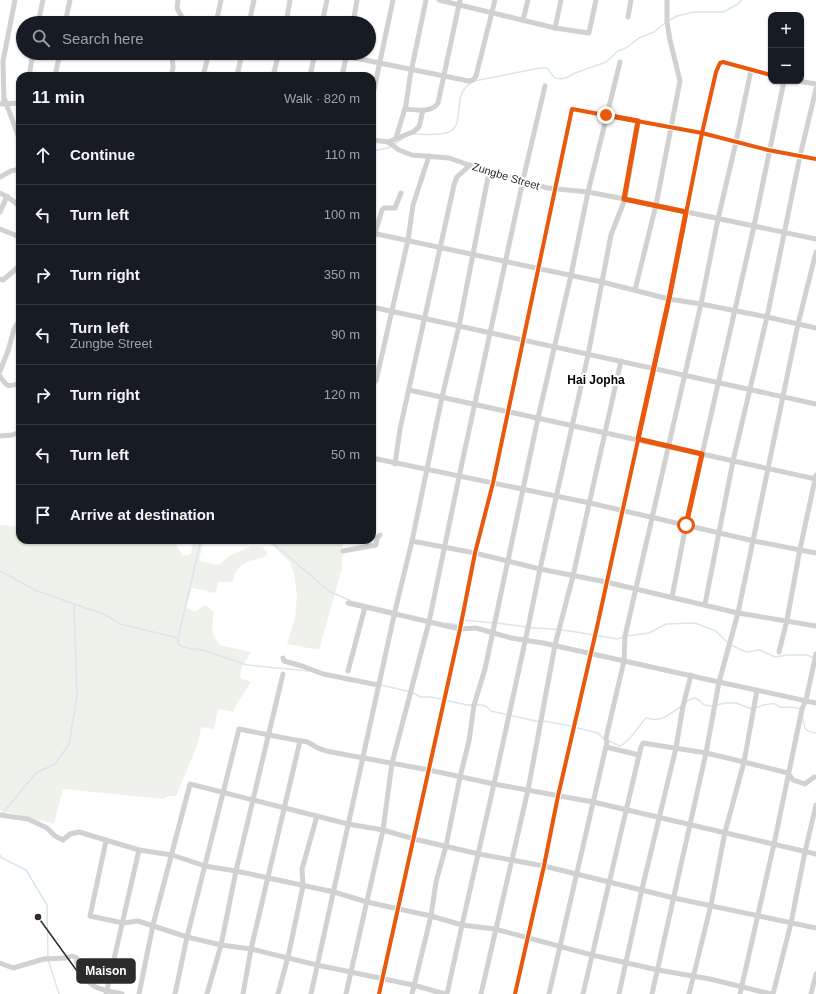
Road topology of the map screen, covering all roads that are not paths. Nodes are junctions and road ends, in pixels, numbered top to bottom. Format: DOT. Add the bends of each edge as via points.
graph roads {
  1 [pos="15,0"];
  2 [pos="43,0"];
  3 [pos="70,0"];
  4 [pos="178,0"];
  5 [pos="222,0"];
  6 [pos="254,0"];
  7 [pos="290,0"];
  8 [pos="327,0"];
  9 [pos="357,0"];
  10 [pos="393,0"];
  11 [pos="426,0"];
  12 [pos="439,0"];
  13 [pos="495,0"];
  14 [pos="528,0"];
  15 [pos="561,0"];
  16 [pos="596,0"];
  17 [pos="631,0"];
  18 [pos="667,0"];
  19 [pos="460,2"];
  20 [pos="492,12"];
  21 [pos="40,16"];
  22 [pos="67,16"];
  23 [pos="179,16"];
  24 [pos="218,16"];
  25 [pos="251,16"];
  26 [pos="287,16"];
  27 [pos="324,16"];
  28 [pos="354,16"];
  29 [pos="628,17"];
  30 [pos="523,20"];
  31 [pos="555,28"];
  32 [pos="32,60"];
  33 [pos="58,60"];
  34 [pos="172,60"];
  35 [pos="207,60"];
  36 [pos="240,60"];
  37 [pos="277,60"];
  38 [pos="313,60"];
  39 [pos="345,60"];
  40 [pos="370,60"];
  41 [pos="379,62"];
  42 [pos="620,62"];
  43 [pos="411,69"];
  44 [pos="751,70"];
  45 [pos="30,72"];
  46 [pos="56,72"];
  47 [pos="172,72"];
  48 [pos="204,72"];
  49 [pos="238,72"];
  50 [pos="274,72"];
  51 [pos="311,72"];
  52 [pos="343,72"];
  53 [pos="768,74"];
  54 [pos="444,76"];
  55 [pos="376,78"];
  56 [pos="804,82"];
  57 [pos="783,84"];
  58 [pos="816,84"];
  59 [pos="545,86"];
  60 [pos="0,88"];
  61 [pos="816,89"];
  62 [pos="16,103"];
  63 [pos="2,104"];
  64 [pos="405,109"];
  65 [pos="423,110"];
  66 [pos="606,115"];
  67 [pos="638,121"];
  68 [pos="671,128"];
  69 [pos="16,131"];
  70 [pos="702,133"];
  71 [pos="396,138"];
  72 [pos="376,141"];
  73 [pos="736,142"];
  74 [pos="389,143"];
  75 [pos="768,150"];
  76 [pos="429,156"];
  77 [pos="800,156"];
  78 [pos="816,159"];
  79 [pos="470,165"];
  80 [pos="16,169"];
  81 [pos="489,172"];
  82 [pos="0,177"];
  83 [pos="523,180"];
  84 [pos="554,190"];
  85 [pos="588,192"];
  86 [pos="0,193"];
  87 [pos="401,193"];
  88 [pos="7,196"];
  89 [pos="624,199"];
  90 [pos="16,203"];
  91 [pos="656,205"];
  92 [pos="0,212"];
  93 [pos="686,212"];
  94 [pos="718,219"];
  95 [pos="754,226"];
  96 [pos="376,227"];
  97 [pos="0,229"];
  98 [pos="785,232"];
  99 [pos="376,233"];
  100 [pos="16,235"];
  101 [pos="816,239"];
  102 [pos="408,240"];
  103 [pos="441,247"];
  104 [pos="816,252"];
  105 [pos="473,254"];
  106 [pos="506,262"];
  107 [pos="16,269"];
  108 [pos="537,269"];
  109 [pos="571,275"];
  110 [pos="0,279"];
  111 [pos="602,282"];
  112 [pos="635,290"];
  113 [pos="669,299"];
  114 [pos="701,304"];
  115 [pos="376,308"];
  116 [pos="391,311"];
  117 [pos="734,311"];
  118 [pos="767,317"];
  119 [pos="425,318"];
  120 [pos="798,324"];
  121 [pos="16,326"];
  122 [pos="459,326"];
  123 [pos="816,328"];
  124 [pos="490,334"];
  125 [pos="523,340"];
  126 [pos="554,348"];
  127 [pos="588,354"];
  128 [pos="621,361"];
  129 [pos="653,369"];
  130 [pos="0,371"];
  131 [pos="685,375"];
  132 [pos="0,376"];
  133 [pos="376,381"];
  134 [pos="718,383"];
  135 [pos="16,384"];
  136 [pos="409,390"];
  137 [pos="750,390"];
  138 [pos="442,397"];
  139 [pos="783,397"];
  140 [pos="475,404"];
  141 [pos="816,404"];
  142 [pos="508,412"];
  143 [pos="538,418"];
  144 [pos="571,426"];
  145 [pos="604,433"];
  146 [pos="16,434"];
  147 [pos="0,436"];
  148 [pos="638,439"];
  149 [pos="669,446"];
  150 [pos="702,454"];
  151 [pos="376,459"];
  152 [pos="733,462"];
  153 [pos="395,464"];
  154 [pos="768,469"];
  155 [pos="426,470"];
  156 [pos="459,477"];
  157 [pos="816,477"];
  158 [pos="493,483"];
  159 [pos="523,490"];
  160 [pos="556,497"];
  161 [pos="590,503"];
  162 [pos="622,511"];
  163 [pos="652,518"];
  164 [pos="686,525"];
  165 [pos="720,533"];
  166 [pos="380,535"];
  167 [pos="754,540"];
  168 [pos="412,541"];
  169 [pos="444,548"];
  170 [pos="800,549"];
  171 [pos="343,551"];
  172 [pos="475,553"];
  173 [pos="816,553"];
  174 [pos="507,560"];
  175 [pos="540,569"];
  176 [pos="573,576"];
  177 [pos="606,582"];
  178 [pos="636,589"];
  179 [pos="672,597"];
  180 [pos="348,603"];
  181 [pos="705,604"];
  182 [pos="365,607"];
  183 [pos="394,613"];
  184 [pos="738,613"];
  185 [pos="787,620"];
  186 [pos="429,622"];
  187 [pos="816,626"];
  188 [pos="460,629"];
  189 [pos="492,632"];
  190 [pos="526,640"];
  191 [pos="555,645"];
  192 [pos="779,652"];
  193 [pos="590,653"];
  194 [pos="816,654"];
  195 [pos="283,658"];
  196 [pos="624,661"];
  197 [pos="348,671"];
  198 [pos="283,674"];
  199 [pos="691,675"];
  200 [pos="719,682"];
  201 [pos="378,685"];
  202 [pos="757,690"];
  203 [pos="806,700"];
  204 [pos="816,702"];
  205 [pos="269,736"];
  206 [pos="300,742"];
  207 [pos="606,742"];
  208 [pos="676,748"];
  209 [pos="706,753"];
  210 [pos="639,755"];
  211 [pos="362,758"];
  212 [pos="744,762"];
  213 [pos="392,763"];
  214 [pos="429,770"];
  215 [pos="788,773"];
  216 [pos="460,777"];
  217 [pos="816,777"];
  218 [pos="494,784"];
  219 [pos="528,790"];
  220 [pos="223,792"];
  221 [pos="558,796"];
  222 [pos="254,800"];
  223 [pos="593,802"];
  224 [pos="816,806"];
  225 [pos="285,808"];
  226 [pos="626,811"];
  227 [pos="0,814"];
  228 [pos="317,816"];
  229 [pos="659,817"];
  230 [pos="348,824"];
  231 [pos="690,825"];
  232 [pos="383,830"];
  233 [pos="725,832"];
  234 [pos="414,839"];
  235 [pos="106,840"];
  236 [pos="774,844"];
  237 [pos="446,846"];
  238 [pos="139,850"];
  239 [pos="805,852"];
  240 [pos="479,854"];
  241 [pos="816,854"];
  242 [pos="172,855"];
  243 [pos="511,860"];
  244 [pos="205,866"];
  245 [pos="544,866"];
  246 [pos="236,871"];
  247 [pos="577,875"];
  248 [pos="268,878"];
  249 [pos="609,882"];
  250 [pos="303,886"];
  251 [pos="642,889"];
  252 [pos="334,892"];
  253 [pos="674,898"];
  254 [pos="367,902"];
  255 [pos="710,905"];
  256 [pos="398,908"];
  257 [pos="431,916"];
  258 [pos="758,916"];
  259 [pos="123,923"];
  260 [pos="791,923"];
  261 [pos="462,924"];
  262 [pos="153,925"];
  263 [pos="816,928"];
  264 [pos="495,930"];
  265 [pos="187,937"];
  266 [pos="528,938"];
  267 [pos="221,945"];
  268 [pos="560,946"];
  269 [pos="251,949"];
  270 [pos="592,955"];
  271 [pos="288,957"];
  272 [pos="626,962"];
  273 [pos="0,963"];
  274 [pos="317,965"];
  275 [pos="658,970"];
  276 [pos="351,971"];
  277 [pos="816,974"];
  278 [pos="693,976"];
  279 [pos="383,979"];
  280 [pos="414,985"];
  281 [pos="742,987"];
  282 [pos="107,992"];
  283 [pos="122,994"];
  284 [pos="139,994"];
  285 [pos="175,994"];
  286 [pos="207,994"];
  287 [pos="243,994"];
  288 [pos="278,994"];
  289 [pos="311,994"];
  290 [pos="346,994"];
  291 [pos="379,994"];
  292 [pos="412,994"];
  293 [pos="446,994"];
  294 [pos="481,994"];
  295 [pos="515,994"];
  296 [pos="549,994"];
  297 [pos="583,994"];
  298 [pos="619,994"];
  299 [pos="652,994"];
  300 [pos="689,994"];
  301 [pos="740,994"];
  302 [pos="772,994"];
  303 [pos="811,994"];
  1 -- 63 [label="street" via="3,61"];
  2 -- 21 [label="street"];
  3 -- 22 [label="street"];
  4 -- 23 [label="street"];
  5 -- 24 [label="street"];
  6 -- 25 [label="street"];
  7 -- 26 [label="street"];
  8 -- 27 [label="street"];
  9 -- 28 [label="street"];
  10 -- 41 [label="street"];
  11 -- 43 [label="street"];
  12 -- 19 [label="street"];
  13 -- 20 [label="street"];
  14 -- 30 [label="street"];
  15 -- 31 [label="street"];
  16 -- 31 [label="street" via="589,33"];
  17 -- 29 [label="street"];
  18 -- 68 [label="street" via="667,22 680,81"];
  19 -- 20 [label="street"];
  19 -- 54 [label="street"];
  20 -- 30 [label="street"];
  20 -- 54 [label="street" via="476,76 469,81"];
  30 -- 31 [label="street"];
  32 -- 45 [label="street"];
  33 -- 46 [label="street"];
  34 -- 47 [label="street"];
  35 -- 48 [label="street"];
  36 -- 49 [label="street"];
  37 -- 50 [label="street"];
  38 -- 51 [label="street"];
  39 -- 52 [label="street"];
  40 -- 41 [label="street"];
  41 -- 43 [label="street"];
  41 -- 55 [label="street"];
  42 -- 66 [label="street"];
  43 -- 54 [label="street"];
  43 -- 64 [label="street"];
  44 -- 53 [label="street"];
  44 -- 70 [label="street" via="720,63"];
  44 -- 73 [label="street"];
  54 -- 65 [label="street" via="437,105"];
  56 -- 58 [label="street"];
  57 -- 75 [label="street"];
  59 -- 83 [label="street"];
  60 -- 63 [label="street"];
  60 -- 69 [label="street" via="3,90"];
  61 -- 77 [label="street"];
  62 -- 63 [label="street"];
  64 -- 65 [label="street"];
  64 -- 71 [label="street"];
  65 -- 71 [label="street" via="418,128"];
  66 -- 67 [label="street"];
  66 -- 84 [label="street" via="572,109"];
  66 -- 85 [label="street"];
  67 -- 68 [label="street"];
  67 -- 89 [label="street"];
  68 -- 70 [label="street"];
  68 -- 91 [label="street"];
  70 -- 73 [label="street"];
  70 -- 93 [label="street"];
  71 -- 74 [label="street"];
  72 -- 74 [label="street"];
  73 -- 75 [label="street"];
  73 -- 94 [label="street"];
  74 -- 76 [label="street, Zungbe Street" via="412,155"];
  75 -- 77 [label="street"];
  75 -- 95 [label="street"];
  76 -- 79 [label="street, Zungbe Street" via="450,158"];
  76 -- 102 [label="street" via="413,205"];
  77 -- 78 [label="street"];
  77 -- 98 [label="street"];
  79 -- 81 [label="street, Zungbe Street"];
  79 -- 103 [label="street" via="455,181"];
  80 -- 82 [label="street"];
  81 -- 83 [label="street, Zungbe Street"];
  81 -- 105 [label="street"];
  83 -- 84 [label="street, Zungbe Street"];
  83 -- 106 [label="street"];
  84 -- 85 [label="street, Zungbe Street"];
  84 -- 108 [label="street"];
  85 -- 89 [label="street, Zungbe Street"];
  85 -- 109 [label="street"];
  86 -- 88 [label="street"];
  87 -- 96 [label="street" via="395,208 382,210"];
  88 -- 90 [label="street"];
  88 -- 92 [label="street"];
  89 -- 91 [label="street, Zungbe Street"];
  89 -- 111 [label="street" via="611,235"];
  91 -- 93 [label="street, Zungbe Street"];
  91 -- 112 [label="street"];
  93 -- 94 [label="street, Zungbe Street"];
  93 -- 113 [label="street"];
  94 -- 95 [label="street, Zungbe Street"];
  94 -- 114 [label="street"];
  95 -- 98 [label="street, Zungbe Street"];
  95 -- 117 [label="street"];
  97 -- 100 [label="street"];
  98 -- 101 [label="street, Zungbe Street"];
  98 -- 118 [label="street"];
  99 -- 102 [label="street"];
  102 -- 103 [label="street"];
  102 -- 116 [label="street"];
  103 -- 105 [label="street"];
  103 -- 119 [label="street"];
  104 -- 120 [label="street"];
  105 -- 106 [label="street"];
  105 -- 122 [label="street"];
  106 -- 108 [label="street"];
  106 -- 124 [label="street"];
  107 -- 110 [label="street" via="3,280"];
  108 -- 109 [label="street"];
  108 -- 125 [label="street"];
  109 -- 111 [label="street"];
  109 -- 126 [label="street"];
  111 -- 112 [label="street"];
  111 -- 127 [label="street"];
  112 -- 113 [label="street"];
  113 -- 114 [label="street"];
  113 -- 129 [label="street"];
  114 -- 117 [label="street"];
  114 -- 131 [label="street"];
  115 -- 116 [label="street"];
  116 -- 119 [label="street"];
  116 -- 133 [label="street"];
  117 -- 118 [label="street"];
  117 -- 134 [label="street"];
  118 -- 120 [label="street"];
  118 -- 137 [label="street"];
  119 -- 122 [label="street"];
  119 -- 136 [label="street"];
  120 -- 123 [label="street"];
  120 -- 139 [label="street"];
  121 -- 130 [label="street"];
  122 -- 124 [label="street"];
  122 -- 138 [label="street"];
  124 -- 125 [label="street"];
  124 -- 140 [label="street"];
  125 -- 126 [label="street"];
  125 -- 142 [label="street"];
  126 -- 127 [label="street"];
  126 -- 143 [label="street"];
  127 -- 128 [label="street"];
  127 -- 144 [label="street"];
  128 -- 129 [label="street"];
  128 -- 145 [label="street"];
  129 -- 131 [label="street"];
  129 -- 148 [label="street"];
  131 -- 134 [label="street"];
  131 -- 149 [label="street"];
  132 -- 135 [label="street" via="7,386"];
  134 -- 137 [label="street"];
  134 -- 150 [label="street"];
  136 -- 138 [label="street"];
  136 -- 153 [label="street"];
  137 -- 139 [label="street"];
  137 -- 152 [label="street"];
  138 -- 140 [label="street"];
  138 -- 155 [label="street"];
  139 -- 141 [label="street"];
  139 -- 154 [label="street"];
  140 -- 142 [label="street"];
  140 -- 156 [label="street"];
  142 -- 143 [label="street"];
  142 -- 158 [label="street"];
  143 -- 144 [label="street"];
  143 -- 159 [label="street"];
  144 -- 145 [label="street"];
  144 -- 160 [label="street"];
  145 -- 148 [label="street"];
  145 -- 161 [label="street"];
  146 -- 147 [label="street"];
  148 -- 149 [label="street"];
  148 -- 162 [label="street"];
  149 -- 150 [label="street"];
  149 -- 163 [label="street"];
  150 -- 152 [label="street"];
  150 -- 164 [label="street"];
  151 -- 153 [label="street"];
  152 -- 154 [label="street"];
  152 -- 165 [label="street"];
  153 -- 155 [label="street"];
  154 -- 157 [label="street"];
  154 -- 167 [label="street"];
  155 -- 156 [label="street"];
  155 -- 168 [label="street"];
  156 -- 158 [label="street"];
  156 -- 169 [label="street"];
  157 -- 170 [label="street"];
  158 -- 159 [label="street"];
  158 -- 172 [label="street"];
  159 -- 160 [label="street"];
  159 -- 174 [label="street"];
  160 -- 161 [label="street"];
  160 -- 175 [label="street"];
  161 -- 162 [label="street"];
  161 -- 176 [label="street"];
  162 -- 163 [label="street"];
  162 -- 177 [label="street"];
  163 -- 164 [label="street"];
  163 -- 178 [label="street"];
  164 -- 165 [label="street"];
  164 -- 179 [label="street"];
  165 -- 167 [label="street"];
  165 -- 181 [label="street"];
  166 -- 171 [label="street" via="376,545"];
  167 -- 170 [label="street"];
  167 -- 184 [label="street"];
  168 -- 169 [label="street"];
  168 -- 183 [label="street"];
  169 -- 172 [label="street"];
  169 -- 186 [label="street"];
  170 -- 173 [label="street"];
  170 -- 185 [label="street"];
  172 -- 174 [label="street"];
  172 -- 188 [label="street"];
  174 -- 175 [label="street"];
  174 -- 189 [label="street"];
  175 -- 176 [label="street"];
  175 -- 190 [label="street"];
  176 -- 177 [label="street"];
  176 -- 191 [label="street"];
  177 -- 178 [label="street"];
  177 -- 193 [label="street"];
  178 -- 179 [label="street"];
  178 -- 196 [label="street" via="626,636"];
  179 -- 181 [label="street"];
  180 -- 182 [label="street"];
  181 -- 184 [label="street"];
  182 -- 183 [label="street"];
  182 -- 197 [label="street"];
  183 -- 186 [label="street"];
  183 -- 201 [label="street"];
  184 -- 185 [label="street"];
  184 -- 200 [label="street"];
  185 -- 187 [label="street"];
  185 -- 192 [label="street"];
  186 -- 188 [label="street"];
  186 -- 213 [label="street"];
  188 -- 189 [label="street" via="476,628"];
  188 -- 214 [label="street"];
  189 -- 190 [label="street"];
  189 -- 216 [label="street"];
  190 -- 191 [label="street"];
  190 -- 218 [label="street"];
  191 -- 193 [label="street"];
  191 -- 219 [label="street"];
  193 -- 196 [label="street"];
  193 -- 221 [label="street"];
  194 -- 203 [label="street"];
  195 -- 201 [label="street" via="284,661 323,674"];
  196 -- 199 [label="street"];
  196 -- 207 [label="street"];
  198 -- 205 [label="street"];
  199 -- 200 [label="street"];
  199 -- 208 [label="street"];
  200 -- 202 [label="street"];
  200 -- 209 [label="street"];
  201 -- 211 [label="street"];
  202 -- 203 [label="street"];
  202 -- 212 [label="street"];
  203 -- 204 [label="street"];
  203 -- 215 [label="street"];
  205 -- 206 [label="street"];
  205 -- 220 [label="street" via="239,728"];
  205 -- 222 [label="street"];
  206 -- 211 [label="street" via="310,742 317,748"];
  206 -- 225 [label="street"];
  207 -- 210 [label="street"];
  207 -- 223 [label="street"];
  208 -- 209 [label="street"];
  208 -- 210 [label="street" via="643,743"];
  208 -- 229 [label="street"];
  209 -- 212 [label="street"];
  209 -- 231 [label="street"];
  210 -- 226 [label="street"];
  211 -- 213 [label="street"];
  211 -- 230 [label="street"];
  212 -- 215 [label="street"];
  212 -- 233 [label="street"];
  213 -- 214 [label="street"];
  213 -- 232 [label="street"];
  214 -- 216 [label="street"];
  214 -- 234 [label="street"];
  215 -- 217 [label="street" via="793,780 805,784"];
  215 -- 236 [label="street"];
  216 -- 218 [label="street"];
  216 -- 237 [label="street"];
  218 -- 219 [label="street"];
  218 -- 240 [label="street"];
  219 -- 221 [label="street"];
  219 -- 243 [label="street"];
  220 -- 222 [label="street"];
  220 -- 242 [label="street" via="190,784"];
  220 -- 244 [label="street"];
  221 -- 223 [label="street"];
  221 -- 245 [label="street"];
  222 -- 225 [label="street"];
  222 -- 246 [label="street"];
  223 -- 226 [label="street"];
  223 -- 247 [label="street"];
  224 -- 239 [label="street"];
  225 -- 228 [label="street"];
  225 -- 248 [label="street"];
  226 -- 229 [label="street"];
  226 -- 249 [label="street"];
  227 -- 235 [label="street" via="28,819 47,828 63,840 70,834 79,832"];
  228 -- 230 [label="street"];
  228 -- 250 [label="street" via="302,869"];
  229 -- 231 [label="street"];
  229 -- 251 [label="street"];
  230 -- 232 [label="street"];
  230 -- 252 [label="street"];
  231 -- 233 [label="street"];
  231 -- 253 [label="street"];
  232 -- 234 [label="street"];
  232 -- 254 [label="street"];
  233 -- 236 [label="street"];
  233 -- 255 [label="street"];
  234 -- 237 [label="street"];
  234 -- 256 [label="street"];
  235 -- 238 [label="street"];
  235 -- 259 [label="street" via="90,916"];
  236 -- 239 [label="street"];
  236 -- 258 [label="street"];
  237 -- 240 [label="street"];
  237 -- 257 [label="street" via="436,882"];
  238 -- 242 [label="street"];
  238 -- 259 [label="street"];
  239 -- 241 [label="street"];
  239 -- 260 [label="street"];
  240 -- 243 [label="street"];
  240 -- 261 [label="street"];
  242 -- 244 [label="street"];
  242 -- 262 [label="street"];
  243 -- 245 [label="street"];
  243 -- 264 [label="street"];
  244 -- 246 [label="street"];
  244 -- 265 [label="street"];
  245 -- 247 [label="street"];
  245 -- 266 [label="street"];
  246 -- 248 [label="street"];
  246 -- 267 [label="street"];
  247 -- 249 [label="street"];
  247 -- 268 [label="street"];
  248 -- 250 [label="street"];
  248 -- 269 [label="street"];
  249 -- 251 [label="street"];
  249 -- 270 [label="street"];
  250 -- 252 [label="street"];
  250 -- 271 [label="street"];
  251 -- 253 [label="street"];
  251 -- 272 [label="street"];
  252 -- 254 [label="street"];
  252 -- 274 [label="street"];
  253 -- 255 [label="street"];
  253 -- 275 [label="street"];
  254 -- 256 [label="street"];
  254 -- 276 [label="street"];
  255 -- 258 [label="street"];
  255 -- 278 [label="street"];
  256 -- 257 [label="street"];
  256 -- 279 [label="street"];
  257 -- 261 [label="street"];
  257 -- 280 [label="street"];
  258 -- 260 [label="street"];
  258 -- 281 [label="street"];
  259 -- 262 [label="street" via="138,921"];
  259 -- 282 [label="street"];
  260 -- 263 [label="street"];
  260 -- 302 [label="street"];
  261 -- 264 [label="street"];
  261 -- 293 [label="street"];
  262 -- 265 [label="street"];
  262 -- 284 [label="street"];
  264 -- 266 [label="street"];
  264 -- 294 [label="street"];
  265 -- 267 [label="street"];
  265 -- 285 [label="street"];
  266 -- 268 [label="street"];
  266 -- 295 [label="street"];
  267 -- 269 [label="street"];
  267 -- 286 [label="street"];
  268 -- 270 [label="street"];
  268 -- 296 [label="street"];
  269 -- 271 [label="street"];
  269 -- 287 [label="street"];
  270 -- 272 [label="street"];
  270 -- 297 [label="street"];
  271 -- 274 [label="street"];
  271 -- 288 [label="street"];
  272 -- 275 [label="street"];
  272 -- 298 [label="street"];
  273 -- 282 [label="street" via="13,968 44,959 72,956 77,958 76,964 88,982 95,988"];
  274 -- 276 [label="street"];
  274 -- 289 [label="street"];
  275 -- 278 [label="street"];
  275 -- 299 [label="street"];
  276 -- 279 [label="street"];
  276 -- 290 [label="street"];
  277 -- 303 [label="street"];
  278 -- 281 [label="street"];
  278 -- 300 [label="street"];
  279 -- 280 [label="street"];
  279 -- 291 [label="street"];
  280 -- 292 [label="street"];
  280 -- 293 [label="street"];
  281 -- 301 [label="street"];
  281 -- 302 [label="street"];
  282 -- 283 [label="street"];
}
